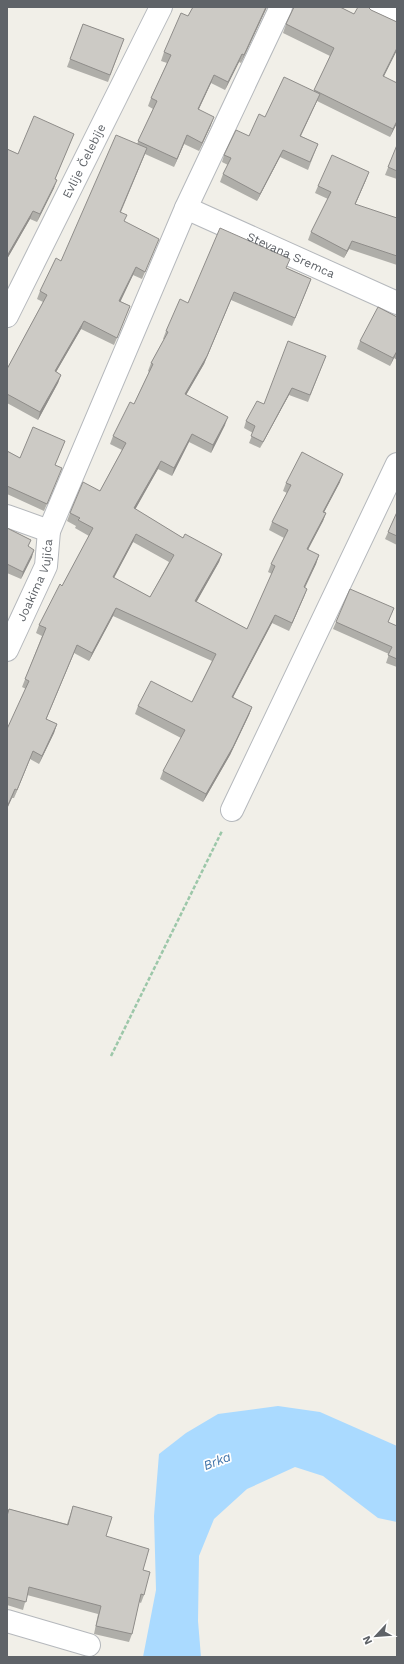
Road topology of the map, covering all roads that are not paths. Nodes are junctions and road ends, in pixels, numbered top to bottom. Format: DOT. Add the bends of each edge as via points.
graph roads {
  1 [pos="161,7"];
  2 [pos="281,7"];
  3 [pos="374,7"];
  4 [pos="397,19"];
  5 [pos="186,208"];
  6 [pos="397,303"];
  7 [pos="7,316"];
  8 [pos="397,464"];
  9 [pos="7,516"];
  10 [pos="49,531"];
  11 [pos="7,650"];
  12 [pos="232,810"];
  13 [pos="7,1621"];
  14 [pos="89,1645"];
  1 -- 7 [label="street, Evlije Čelebije"];
  2 -- 5 [label="street, Joakima Vujića"];
  3 -- 4 [label="street"];
  5 -- 6 [label="street, Stevana Sremca"];
  5 -- 10 [label="street, Joakima Vujića"];
  8 -- 12 [label="street"];
  9 -- 10 [label="street"];
  10 -- 11 [label="street, Joakima Vujića" via="46,566"];
  13 -- 14 [label="street"];
}
